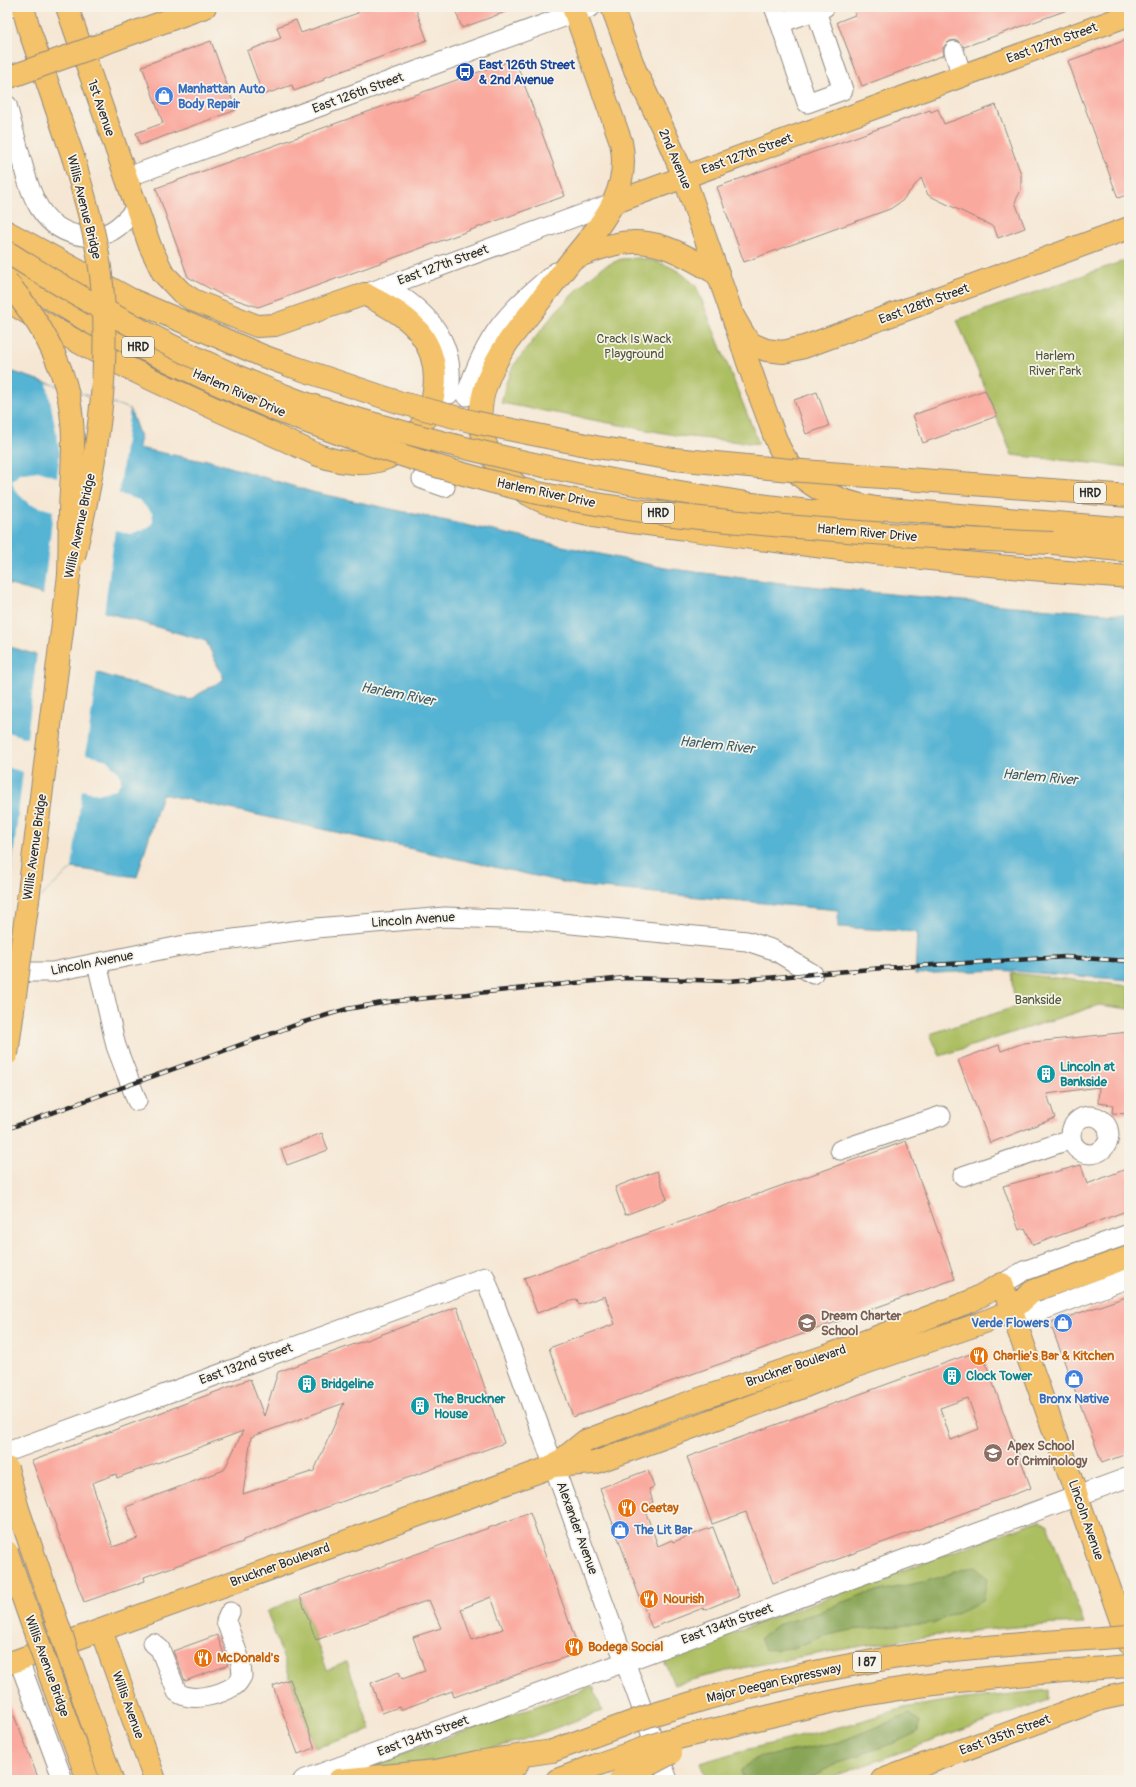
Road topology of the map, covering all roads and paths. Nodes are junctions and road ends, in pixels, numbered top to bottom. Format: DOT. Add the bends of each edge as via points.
graph roads {
  1 [pos="23,7"];
  2 [pos="67,7"];
  3 [pos="205,7"];
  4 [pos="612,7"];
  5 [pos="580,9"];
  6 [pos="821,9"];
  7 [pos="777,15"];
  8 [pos="1129,15"];
  9 [pos="954,51"];
  10 [pos="962,76"];
  11 [pos="7,78"];
  12 [pos="7,105"];
  13 [pos="684,177"];
  14 [pos="125,178"];
  15 [pos="613,203"];
  16 [pos="136,208"];
  17 [pos="7,216"];
  18 [pos="1129,228"];
  19 [pos="7,232"];
  20 [pos="7,252"];
  21 [pos="573,259"];
  22 [pos="68,266"];
  23 [pos="7,272"];
  24 [pos="719,275"];
  25 [pos="7,282"];
  26 [pos="385,286"];
  27 [pos="365,294"];
  28 [pos="7,300"];
  29 [pos="732,314"];
  30 [pos="276,325"];
  31 [pos="422,479"];
  32 [pos="445,486"];
  33 [pos="1129,496"];
  34 [pos="1129,529"];
  35 [pos="1053,543"];
  36 [pos="1129,551"];
  37 [pos="69,575"];
  38 [pos="1129,577"];
  39 [pos="97,963"];
  40 [pos="7,972"];
  41 [pos="813,974"];
  42 [pos="7,1054"];
  43 [pos="137,1101"];
  44 [pos="941,1116"];
  45 [pos="1071,1139"];
  46 [pos="840,1150"];
  47 [pos="963,1176"];
  48 [pos="1129,1234"];
  49 [pos="1129,1257"];
  50 [pos="485,1277"];
  51 [pos="1129,1278"];
  52 [pos="1002,1284"];
  53 [pos="1011,1311"];
  54 [pos="7,1452"];
  55 [pos="554,1466"];
  56 [pos="7,1468"];
  57 [pos="1129,1477"];
  58 [pos="1077,1496"];
  59 [pos="7,1505"];
  60 [pos="7,1552"];
  61 [pos="230,1612"];
  62 [pos="1124,1613"];
  63 [pos="101,1630"];
  64 [pos="1129,1636"];
  65 [pos="153,1643"];
  66 [pos="1129,1643"];
  67 [pos="56,1647"];
  68 [pos="625,1661"];
  69 [pos="13,1663"];
  70 [pos="1129,1666"];
  71 [pos="1129,1693"];
  72 [pos="704,1735"];
  73 [pos="552,1751"];
  74 [pos="605,1775"];
  75 [pos="63,1780"];
  76 [pos="88,1780"];
  77 [pos="112,1780"];
  78 [pos="155,1780"];
  79 [pos="302,1780"];
  80 [pos="339,1780"];
  81 [pos="479,1780"];
  82 [pos="557,1780"];
  83 [pos="668,1780"];
  84 [pos="882,1780"];
  1 -- 37 [label="main road, Willis Avenue Bridge, bridge" via="73,157 89,215 97,250 104,311 104,363 99,427 89,494"];
  2 -- 14 [label="main road, 1st Avenue"];
  3 -- 11 [label="main road, bridge"];
  4 -- 13 [label="main road, 2nd Avenue" via="635,70"];
  5 -- 14 [label="street, East 126th Street"];
  5 -- 15 [label="main road" via="622,148 623,171"];
  6 -- 7 [label="street"];
  6 -- 7 [label="street" via="843,90 807,103"];
  8 -- 10 [label="main road, East 127th Street"];
  9 -- 10 [label="street"];
  10 -- 13 [label="main road, East 127th Street"];
  12 -- 16 [label="street" via="31,193 38,207 54,224 81,236 102,236 120,226"];
  13 -- 15 [label="main road, East 127th Street"];
  13 -- 24 [label="main road, 2nd Avenue"];
  14 -- 16 [label="main road, 1st Avenue"];
  15 -- 21 [label="main road" via="604,221"];
  15 -- 26 [label="street, East 127th Street"];
  16 -- 30 [label="main road, 1st Avenue" via="156,262 162,273 181,292 193,300 248,323"];
  17 -- 22 [label="main road"];
  18 -- 29 [label="main road, East 128th Street" via="795,350 775,352 759,348 746,338"];
  19 -- 22 [label="main road, HRD"];
  20 -- 35 [label="main road, bridge" via="89,303 185,353 299,401 373,424 533,464 669,491 848,517 937,525"];
  21 -- 24 [label="main road" via="613,244 644,242 674,249"];
  21 -- 26 [label="street" via="527,295 503,321 473,374 457,395 448,356 435,326 420,310"];
  21 -- 38 [label="main road" via="504,348 490,375 482,401 480,422 483,440 505,474 526,493 575,512 751,539"];
  22 -- 33 [label="main road, HRD, bridge" via="130,299 263,356 398,402 474,422 596,447 674,459"];
  23 -- 35 [label="main road, Harlem River Drive / HRD, bridge" via="114,335 276,410 405,457 458,473 566,498 750,524 936,538"];
  24 -- 29 [label="main road, 2nd Avenue"];
  25 -- 37 [label="main road, bridge" via="24,303 49,344 69,399 74,443"];
  26 -- 27 [label="street, East 127th Street"];
  27 -- 28 [label="main road" via="401,315 419,332 429,348 435,379 430,409 413,437 388,457 358,463 318,455 151,378 85,346"];
  27 -- 30 [label="main road, East 127th Street"];
  29 -- 34 [label="main road" via="779,448 801,476 825,493 842,501 876,508"];
  31 -- 32 [label="street"];
  35 -- 36 [label="main road, Harlem River Drive / HRD"];
  37 -- 42 [label="main road, Willis Avenue Bridge, bridge"];
  39 -- 40 [label="street, Lincoln Avenue" via="52,972"];
  39 -- 41 [label="street, Lincoln Avenue" via="194,944 316,928 420,918 476,917 544,921 747,941 774,950"];
  39 -- 43 [label="street" via="114,1040"];
  44 -- 46 [label="street"];
  45 -- 47 [label="street"];
  48 -- 52 [label="street, Bruckner Boulevard" via="1024,1271"];
  49 -- 53 [label="main road" via="1033,1291"];
  50 -- 54 [label="street, East 132nd Street"];
  50 -- 55 [label="street, Alexander Avenue"];
  51 -- 53 [label="street, Bruckner Boulevard" via="1041,1311"];
  52 -- 53 [label="main road, Lincoln Avenue"];
  52 -- 55 [label="main road, Bruckner Boulevard" via="972,1301 832,1354 585,1441"];
  53 -- 55 [label="main road, Bruckner Boulevard" via="594,1463"];
  53 -- 58 [label="main road, Lincoln Avenue"];
  55 -- 63 [label="main road, Bruckner Boulevard"];
  55 -- 68 [label="street, Alexander Avenue"];
  56 -- 77 [label="main road, bridge" via="18,1510"];
  57 -- 58 [label="street, East 134th Street"];
  58 -- 62 [label="main road, Lincoln Avenue"];
  58 -- 68 [label="street, East 134th Street"];
  59 -- 67 [label="street"];
  60 -- 76 [label="main road, Willis Avenue Bridge, bridge"];
  61 -- 65 [label="street" via="226,1621 241,1663 242,1676 235,1686 210,1696 197,1698 182,1695 177,1692 160,1649"];
  62 -- 66 [label="main road, Lincoln Avenue"];
  63 -- 67 [label="main road, Bruckner Boulevard"];
  63 -- 78 [label="main road, Willis Avenue"];
  64 -- 73 [label="main road, Major Deegan Expressway / I 87, bridge" via="936,1652 790,1677 648,1716"];
  67 -- 69 [label="main road, Bruckner Boulevard"];
  68 -- 79 [label="street, East 134th Street"];
  68 -- 83 [label="street, Alexander Avenue"];
  69 -- 75 [label="street"];
  70 -- 72 [label="main road" via="965,1680 864,1695 805,1707"];
  71 -- 84 [label="main road, East 135th Street" via="1101,1700"];
  72 -- 74 [label="main road, bridge" via="671,1753"];
  72 -- 74 [label="main road, bridge" via="665,1741"];
  73 -- 80 [label="main road" via="436,1771"];
  73 -- 81 [label="main road, Major Deegan Expressway / I 87"];
  74 -- 82 [label="main road"];
}
